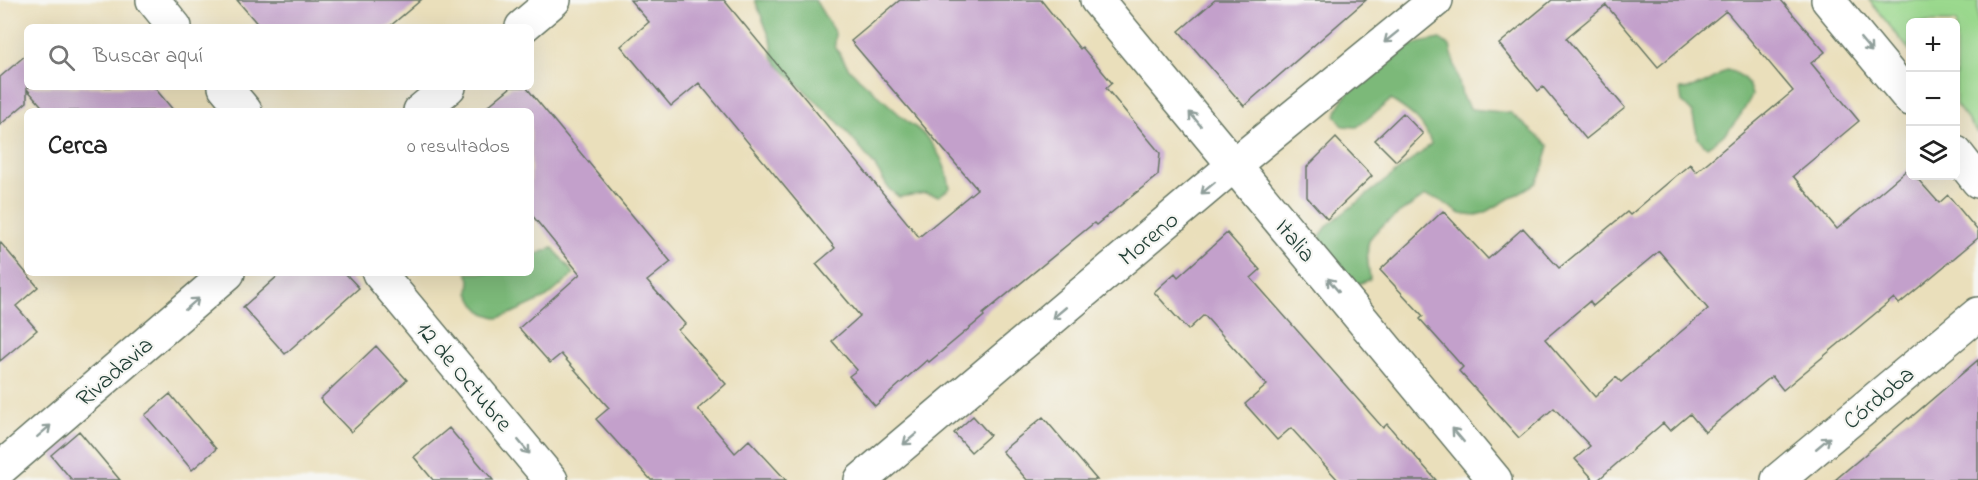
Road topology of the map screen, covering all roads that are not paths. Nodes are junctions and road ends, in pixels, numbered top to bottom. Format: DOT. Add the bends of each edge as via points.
graph roads {
  1 [pos="153,0"];
  2 [pos="554,0"];
  3 [pos="1097,0"];
  4 [pos="1436,0"];
  5 [pos="1828,0"];
  6 [pos="173,24"];
  7 [pos="526,24"];
  8 [pos="228,90"];
  9 [pos="445,90"];
  10 [pos="1906,93"];
  11 [pos="242,108"];
  12 [pos="424,108"];
  13 [pos="1960,158"];
  14 [pos="1234,165"];
  15 [pos="1978,181"];
  16 [pos="225,276"];
  17 [pos="381,276"];
  18 [pos="1978,314"];
  19 [pos="0,469"];
  20 [pos="551,480"];
  21 [pos="861,480"];
  22 [pos="1495,480"];
  23 [pos="1778,480"];
  1 -- 6 [label="street"];
  2 -- 7 [label="street"];
  14 -- 3 [label="street, Italia, one-way"];
  4 -- 14 [label="street, Moreno, one-way"];
  5 -- 10 [label="street, one-way"];
  8 -- 11 [label="street"];
  9 -- 12 [label="street"];
  13 -- 15 [label="street"];
  14 -- 21 [label="street, Moreno, one-way"];
  22 -- 14 [label="street, Italia, one-way"];
  19 -- 16 [label="street, Rivadavia, one-way"];
  17 -- 20 [label="street, 12 de Octubre, one-way"];
  23 -- 18 [label="street, Córdoba, one-way"];
}
